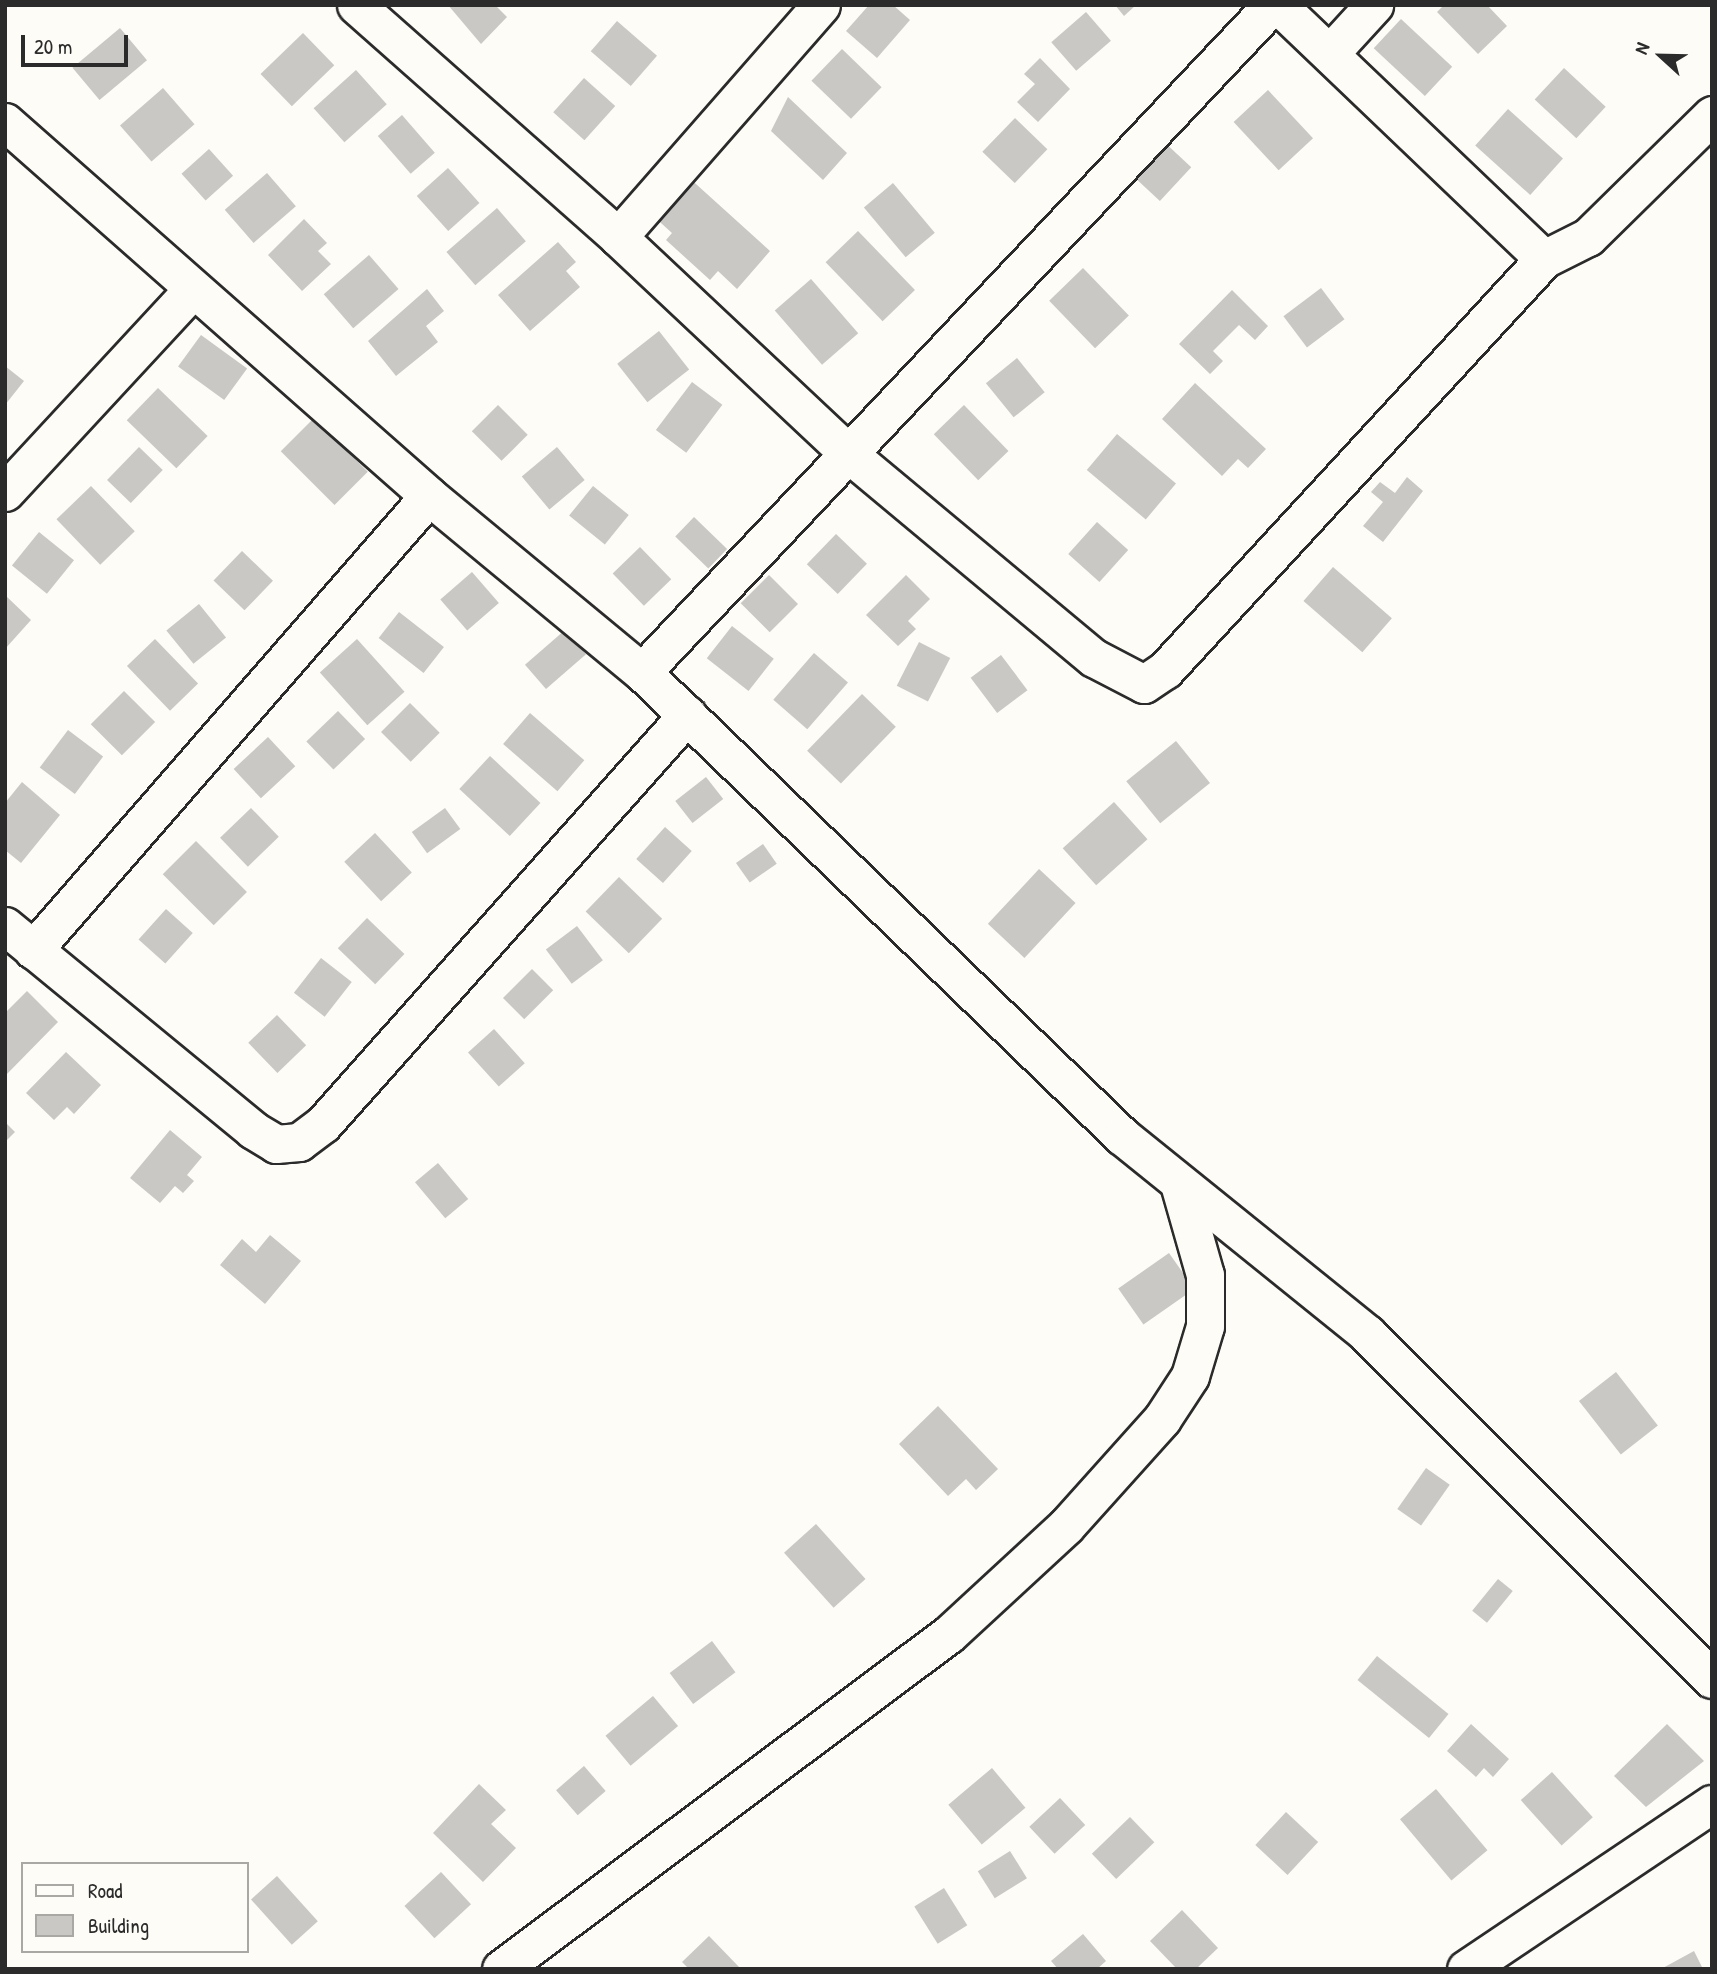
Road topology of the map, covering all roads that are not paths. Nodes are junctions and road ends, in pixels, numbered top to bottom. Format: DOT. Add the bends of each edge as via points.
graph roads {
  1 [pos="356,5"];
  2 [pos="821,5"];
  3 [pos="1272,5"];
  4 [pos="1278,5"];
  5 [pos="1374,5"];
  6 [pos="1331,52"];
  7 [pos="1712,115"];
  8 [pos="5,122"];
  9 [pos="618,237"];
  10 [pos="1544,260"];
  11 [pos="193,289"];
  12 [pos="850,455"];
  13 [pos="5,492"];
  14 [pos="429,496"];
  15 [pos="642,672"];
  16 [pos="687,715"];
  17 [pos="5,926"];
  18 [pos="33,950"];
  19 [pos="1180,1187"];
  20 [pos="1712,1679"];
  21 [pos="1712,1804"];
  22 [pos="501,1969"];
  23 [pos="1466,1969"];
  1 -- 9 [label="street"];
  2 -- 9 [label="street"];
  3 -- 12 [label="street"];
  4 -- 6 [label="street"];
  5 -- 6 [label="street"];
  6 -- 10 [label="street"];
  7 -- 10 [label="street" via="1588,237"];
  8 -- 11 [label="street"];
  9 -- 12 [label="street"];
  10 -- 12 [label="street" via="1164,670 1144,684 1094,658"];
  11 -- 13 [label="street"];
  11 -- 14 [label="street"];
  12 -- 15 [label="street"];
  14 -- 15 [label="street"];
  14 -- 18 [label="street"];
  15 -- 16 [label="street"];
  16 -- 18 [label="street" via="323,1124 299,1142 276,1144 253,1130"];
  16 -- 19 [label="street" via="924,950"];
  17 -- 18 [label="street"];
  19 -- 20 [label="street" via="1367,1334"];
  19 -- 22 [label="street" via="1205,1275 1205,1325 1190,1376 1162,1419 1066,1526 949,1634"];
  21 -- 23 [label="street"];
}
